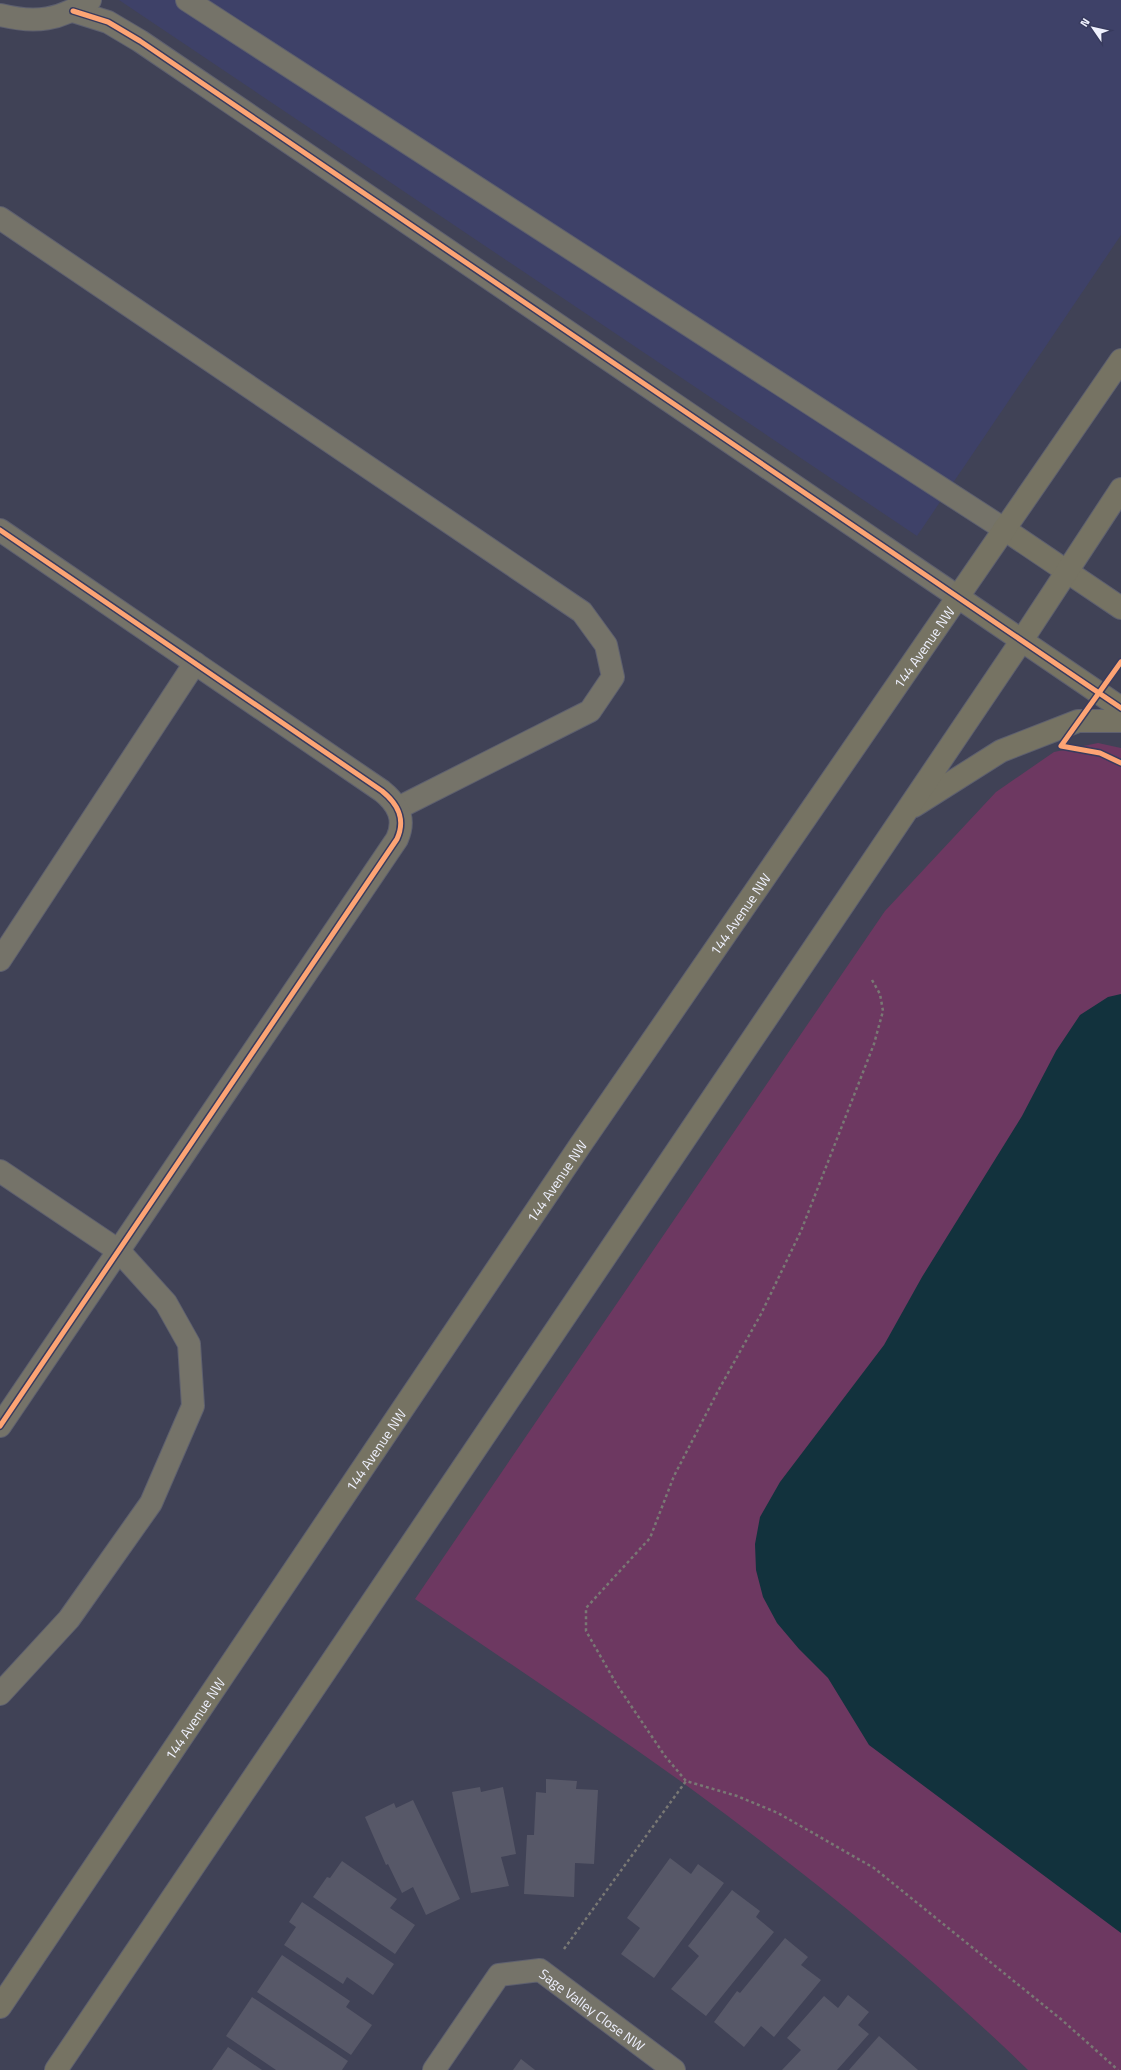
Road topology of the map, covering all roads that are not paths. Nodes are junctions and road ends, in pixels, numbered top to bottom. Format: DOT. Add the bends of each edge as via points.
graph roads {
  1 [pos="187,0"];
  2 [pos="82,6"];
  3 [pos="0,15"];
  4 [pos="25,20"];
  5 [pos="0,32"];
  6 [pos="0,218"];
  7 [pos="1121,360"];
  8 [pos="1121,489"];
  9 [pos="1004,529"];
  10 [pos="0,530"];
  11 [pos="1067,571"];
  12 [pos="958,597"];
  13 [pos="1121,608"];
  14 [pos="1022,640"];
  15 [pos="195,663"];
  16 [pos="1121,708"];
  17 [pos="1121,720"];
  18 [pos="398,808"];
  19 [pos="906,811"];
  20 [pos="0,960"];
  21 [pos="0,1171"];
  22 [pos="118,1251"];
  23 [pos="0,1426"];
  24 [pos="0,1694"];
  25 [pos="1,2005"];
  26 [pos="56,2070"];
  27 [pos="434,2070"];
  28 [pos="674,2070"];
  1 -- 9 [label="street"];
  2 -- 4 [label="street" via="50,19"];
  2 -- 12 [label="street" via="140,41"];
  3 -- 4 [label="street"];
  4 -- 5 [label="street"];
  6 -- 18 [label="street" via="582,612 606,645 613,677 590,711"];
  7 -- 9 [label="main road, 144 Avenue NW"];
  8 -- 11 [label="main road"];
  9 -- 11 [label="main road"];
  9 -- 12 [label="main road, 144 Avenue NW"];
  10 -- 15 [label="street"];
  11 -- 13 [label="main road"];
  11 -- 14 [label="main road"];
  12 -- 14 [label="main road"];
  12 -- 25 [label="main road, 144 Avenue NW" via="574,1153"];
  14 -- 16 [label="main road"];
  14 -- 19 [label="main road"];
  15 -- 18 [label="street" via="382,791"];
  15 -- 20 [label="street"];
  17 -- 19 [label="main road" via="1078,722 1001,751"];
  18 -- 22 [label="street" via="402,829 397,839"];
  19 -- 26 [label="main road"];
  21 -- 22 [label="street"];
  22 -- 23 [label="street"];
  22 -- 24 [label="street" via="166,1303 189,1344 193,1406 151,1503 69,1619"];
  27 -- 28 [label="street, Sage Valley Close NW" via="499,1975 540,1970"];
}
